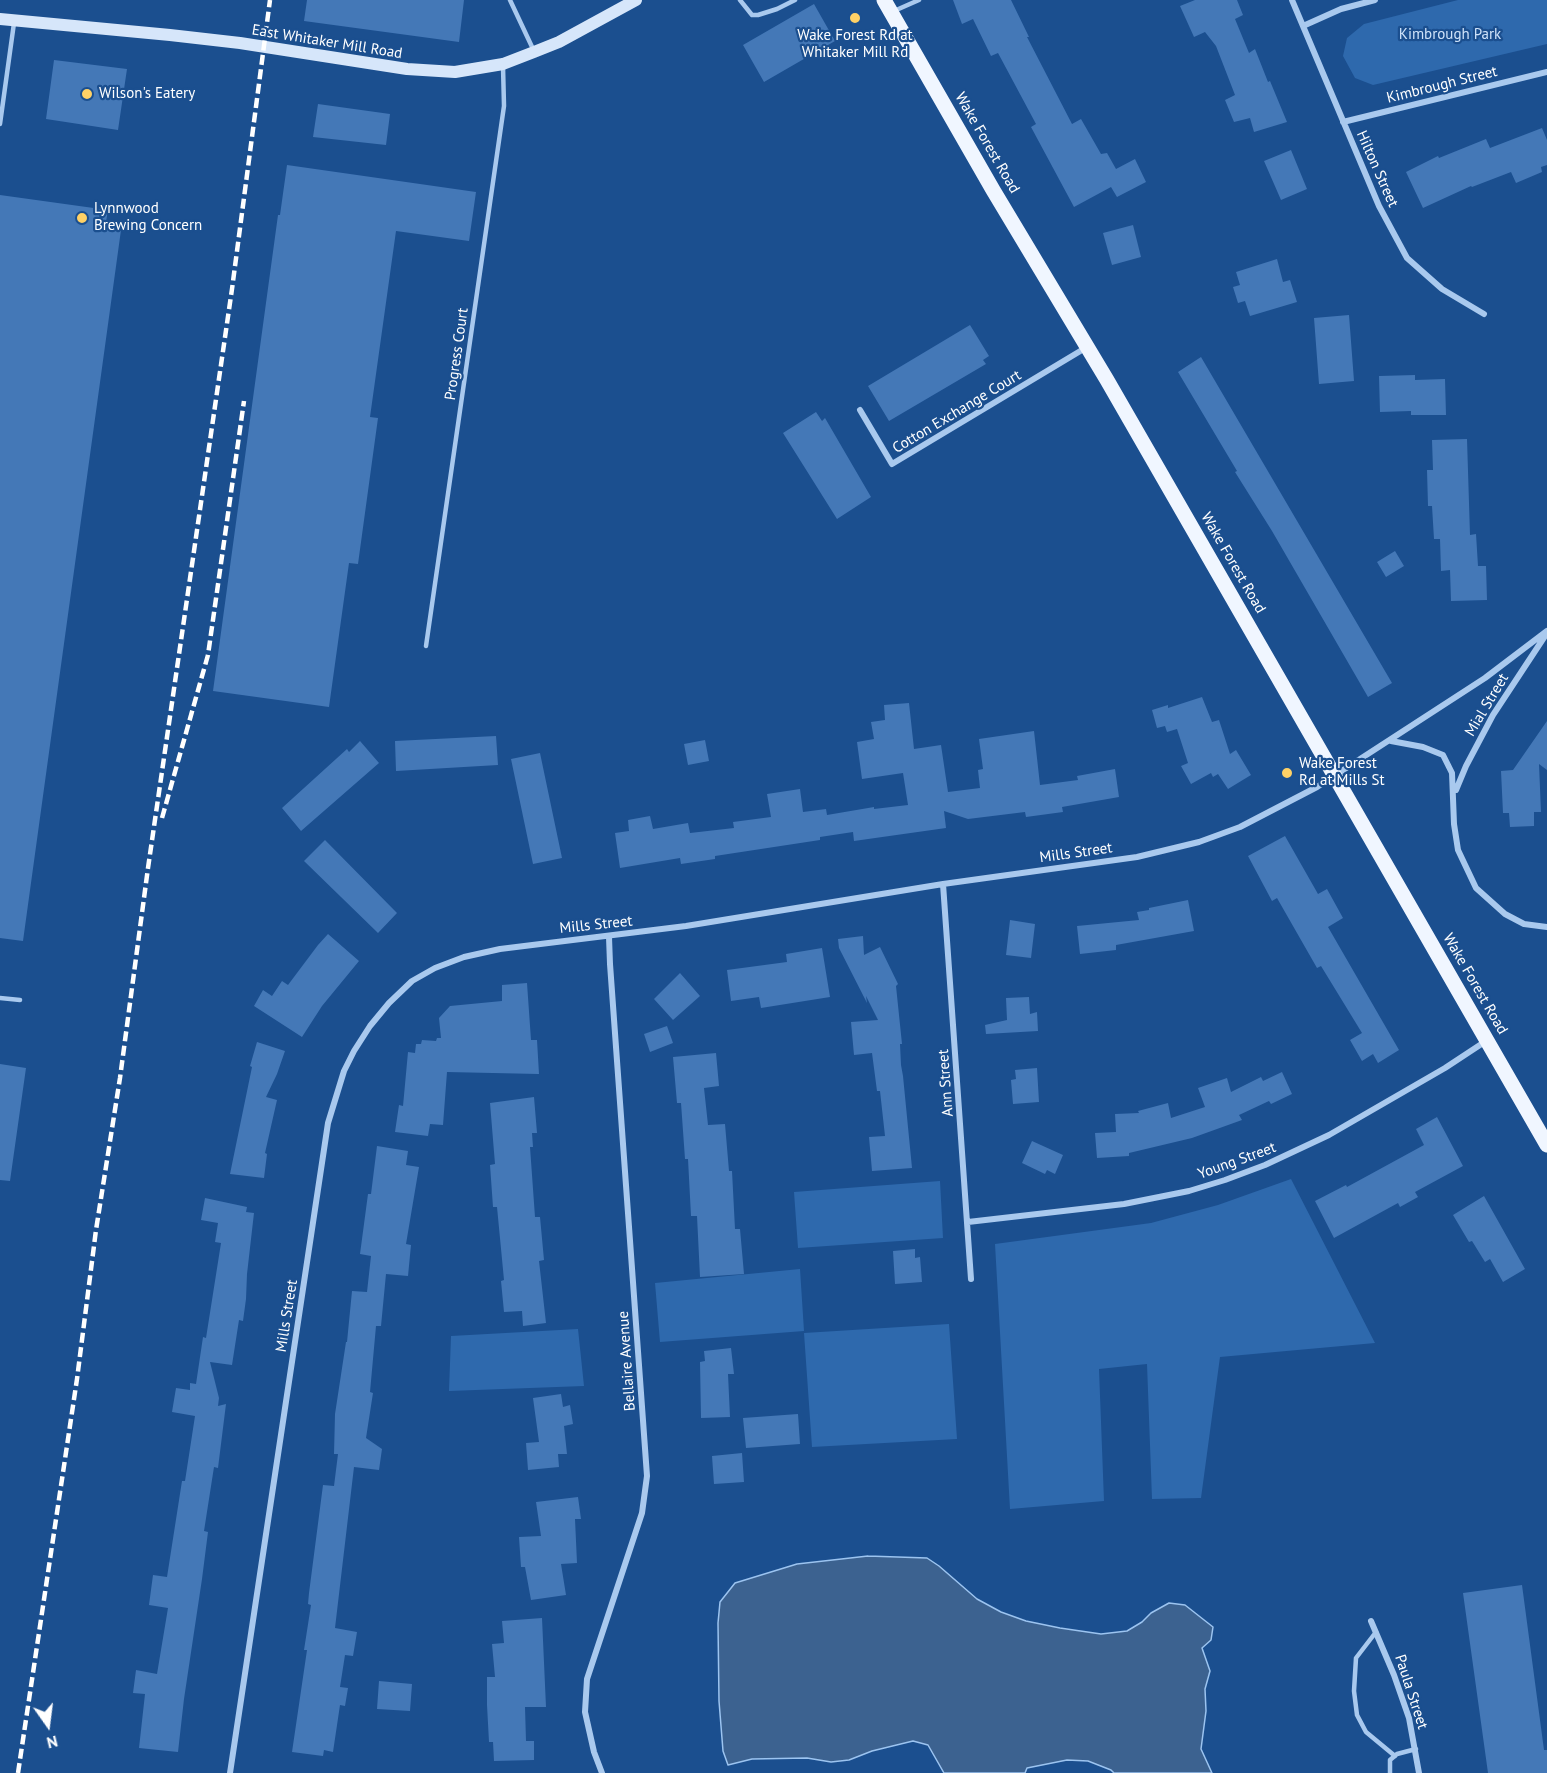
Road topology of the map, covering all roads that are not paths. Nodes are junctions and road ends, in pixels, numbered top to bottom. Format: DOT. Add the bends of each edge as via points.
graph roads {
  1 [pos="510,0"];
  2 [pos="636,0"];
  3 [pos="740,0"];
  4 [pos="795,0"];
  5 [pos="919,0"];
  6 [pos="1292,0"];
  7 [pos="1375,0"];
  8 [pos="887,6"];
  9 [pos="0,19"];
  10 [pos="15,20"];
  11 [pos="1303,26"];
  12 [pos="534,52"];
  13 [pos="503,64"];
  14 [pos="1547,72"];
  15 [pos="1343,122"];
  16 [pos="0,124"];
  17 [pos="1484,314"];
  18 [pos="1088,347"];
  19 [pos="860,410"];
  20 [pos="1547,632"];
  21 [pos="426,646"];
  22 [pos="1390,741"];
  23 [pos="1334,775"];
  24 [pos="1454,793"];
  25 [pos="943,884"];
  26 [pos="1547,927"];
  27 [pos="609,937"];
  28 [pos="0,998"];
  29 [pos="20,1000"];
  30 [pos="1487,1041"];
  31 [pos="1547,1145"];
  32 [pos="968,1222"];
  33 [pos="972,1279"];
  34 [pos="1371,1622"];
  35 [pos="1376,1632"];
  36 [pos="1416,1749"];
  37 [pos="1395,1756"];
  38 [pos="230,1773"];
  39 [pos="602,1773"];
  40 [pos="1390,1773"];
  41 [pos="1419,1773"];
  1 -- 12 [label="lane"];
  2 -- 12 [label="main road, East Whitaker Mill Road"];
  3 -- 4 [label="lane" via="752,15 758,15"];
  5 -- 8 [label="lane"];
  6 -- 11 [label="street, Hilton Street"];
  7 -- 11 [label="street" via="1341,9"];
  8 -- 18 [label="main road, Wake Forest Road"];
  9 -- 10 [label="main road, East Whitaker Mill Road"];
  10 -- 13 [label="main road, East Whitaker Mill Road" via="240,43 407,69 455,72"];
  10 -- 16 [label="lane"];
  11 -- 15 [label="street, Hilton Street"];
  12 -- 13 [label="main road, East Whitaker Mill Road"];
  13 -- 21 [label="lane, Progress Court" via="504,105"];
  14 -- 15 [label="street, Kimbrough Street"];
  15 -- 17 [label="street, Hilton Street" via="1379,206 1407,258 1442,289"];
  18 -- 19 [label="street, Cotton Exchange Court" via="892,464"];
  18 -- 23 [label="main road, Wake Forest Road"];
  20 -- 22 [label="street, Mills Street"];
  20 -- 24 [label="street, Mial Street" via="1493,715"];
  22 -- 23 [label="street, Mills Street"];
  22 -- 24 [label="street, Mial Street" via="1443,755 1452,773"];
  23 -- 25 [label="street, Mills Street" via="1240,827 1179,848"];
  23 -- 30 [label="main road, Wake Forest Road"];
  24 -- 26 [label="street, Mial Street" via="1458,850 1476,888 1505,914 1524,924"];
  25 -- 27 [label="street, Mills Street"];
  25 -- 32 [label="street, Ann Street"];
  27 -- 38 [label="street, Mills Street" via="500,949 435,968 412,981 389,1003 370,1026 344,1071 328,1123"];
  27 -- 39 [label="street, Bellaire Avenue" via="647,1476 642,1513 587,1679 585,1712"];
  28 -- 29 [label="lane"];
  30 -- 31 [label="main road, Wake Forest Road"];
  30 -- 32 [label="street, Young Street" via="1329,1135 1226,1180 1124,1204"];
  32 -- 33 [label="street, Ann Street"];
  34 -- 35 [label="street, Paula Street"];
  35 -- 36 [label="street, Paula Street" via="1409,1718"];
  35 -- 37 [label="lane" via="1356,1658 1356,1715 1366,1732"];
  36 -- 37 [label="lane"];
  36 -- 41 [label="street, Paula Street"];
  37 -- 40 [label="lane" via="1390,1760"];
}
